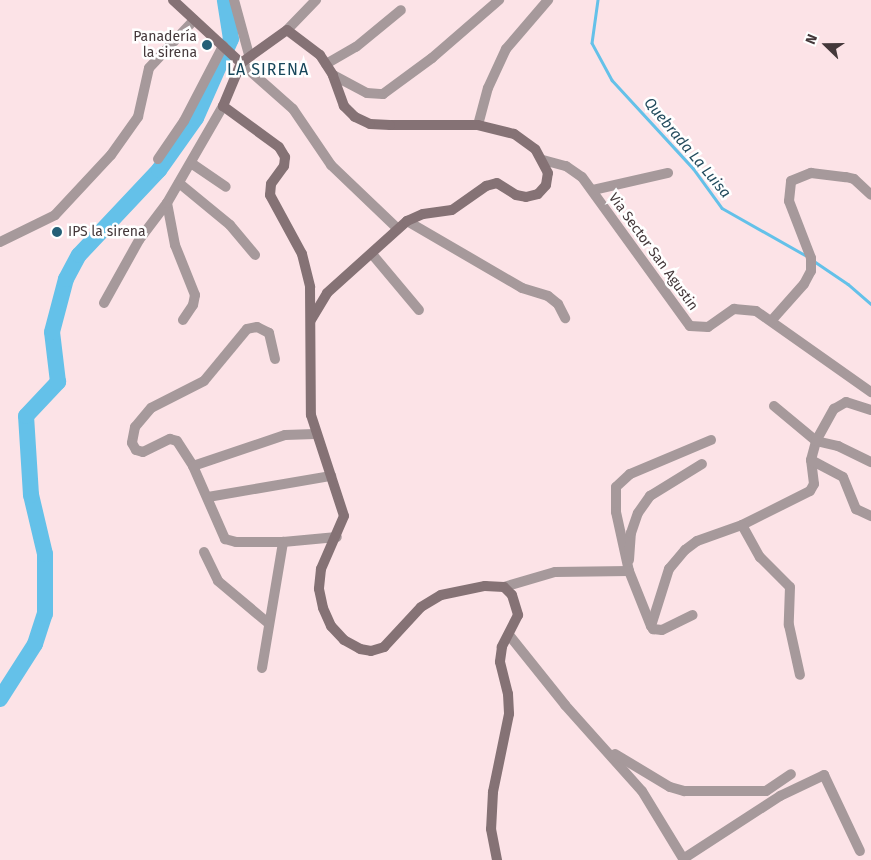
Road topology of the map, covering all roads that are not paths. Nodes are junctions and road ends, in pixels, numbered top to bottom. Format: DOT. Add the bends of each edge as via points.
graph roads {
  1 [pos="173,0"];
  2 [pos="234,0"];
  3 [pos="316,0"];
  4 [pos="499,0"];
  5 [pos="548,0"];
  6 [pos="401,10"];
  7 [pos="194,20"];
  8 [pos="287,30"];
  9 [pos="221,44"];
  10 [pos="249,55"];
  11 [pos="238,60"];
  12 [pos="326,64"];
  13 [pos="333,75"];
  14 [pos="223,106"];
  15 [pos="478,125"];
  16 [pos="158,159"];
  17 [pos="543,160"];
  18 [pos="191,163"];
  19 [pos="668,173"];
  20 [pos="179,183"];
  21 [pos="226,187"];
  22 [pos="593,190"];
  23 [pos="871,195"];
  24 [pos="167,203"];
  25 [pos="407,221"];
  26 [pos="397,228"];
  27 [pos="0,242"];
  28 [pos="372,254"];
  29 [pos="255,256"];
  30 [pos="104,303"];
  31 [pos="419,310"];
  32 [pos="565,318"];
  33 [pos="183,320"];
  34 [pos="311,320"];
  35 [pos="772,320"];
  36 [pos="275,359"];
  37 [pos="871,392"];
  38 [pos="774,406"];
  39 [pos="871,410"];
  40 [pos="315,434"];
  41 [pos="711,440"];
  42 [pos="816,441"];
  43 [pos="811,460"];
  44 [pos="871,462"];
  45 [pos="702,464"];
  46 [pos="193,466"];
  47 [pos="331,476"];
  48 [pos="208,498"];
  49 [pos="871,516"];
  50 [pos="742,525"];
  51 [pos="337,537"];
  52 [pos="283,542"];
  53 [pos="204,552"];
  54 [pos="628,571"];
  55 [pos="504,587"];
  56 [pos="692,616"];
  57 [pos="268,623"];
  58 [pos="651,626"];
  59 [pos="508,634"];
  60 [pos="262,668"];
  61 [pos="800,675"];
  62 [pos="610,751"];
  63 [pos="791,774"];
  64 [pos="860,851"];
  65 [pos="497,860"];
  66 [pos="683,860"];
  1 -- 7 [label="street"];
  2 -- 10 [label="street"];
  3 -- 8 [label="street"];
  4 -- 13 [label="street" via="432,58 383,94 367,93"];
  5 -- 15 [label="street" via="506,49 488,88"];
  6 -- 12 [label="street" via="356,47"];
  7 -- 9 [label="street"];
  7 -- 27 [label="street" via="149,68 138,117 111,156 55,215"];
  8 -- 10 [label="street"];
  8 -- 12 [label="street" via="309,44"];
  9 -- 11 [label="street"];
  9 -- 16 [label="street" via="184,121"];
  10 -- 11 [label="street"];
  11 -- 14 [label="street"];
  11 -- 26 [label="street" via="294,109 331,165"];
  12 -- 13 [label="street"];
  13 -- 15 [label="street" via="344,106 355,117 370,124"];
  14 -- 18 [label="street"];
  14 -- 34 [label="street" via="279,148 285,157 284,166 271,184 270,195 302,254 310,287"];
  15 -- 17 [label="street" via="525,139"];
  17 -- 22 [label="street, Via Sector San Agustin" via="566,166"];
  17 -- 25 [label="street" via="548,173 546,185 538,194 526,198 497,183 486,186 452,210 423,214"];
  18 -- 20 [label="street"];
  18 -- 21 [label="street"];
  19 -- 22 [label="street"];
  20 -- 24 [label="street"];
  20 -- 29 [label="street" via="230,224"];
  22 -- 35 [label="street, Via Sector San Agustin" via="610,219 650,267 690,326 708,327 734,309 744,308"];
  23 -- 35 [label="street" via="846,177 811,173 791,181 789,201 806,246 811,271 804,284"];
  24 -- 30 [label="street" via="139,240"];
  24 -- 33 [label="street" via="175,245 195,296"];
  25 -- 26 [label="street"];
  25 -- 32 [label="street" via="522,288 548,296 558,304"];
  26 -- 28 [label="street"];
  28 -- 31 [label="street"];
  28 -- 34 [label="street" via="327,293"];
  34 -- 40 [label="street" via="311,415"];
  35 -- 37 [label="street, Via Sector San Agustin"];
  36 -- 46 [label="street" via="269,333 257,327 247,329 204,381 151,408 142,418 132,436 136,450 143,452 170,439 177,441"];
  38 -- 42 [label="street"];
  39 -- 42 [label="street" via="840,403"];
  40 -- 46 [label="street" via="285,435"];
  40 -- 47 [label="street"];
  41 -- 54 [label="street" via="630,474 616,487 616,512"];
  42 -- 43 [label="street"];
  42 -- 44 [label="street" via="838,446"];
  43 -- 49 [label="street" via="843,477 856,509"];
  43 -- 50 [label="street" via="814,484 810,491"];
  45 -- 54 [label="street" via="660,487 638,513 631,533"];
  46 -- 48 [label="street"];
  47 -- 48 [label="street"];
  47 -- 51 [label="street" via="344,516"];
  48 -- 52 [label="street" via="225,539"];
  50 -- 58 [label="street" via="697,541 676,559"];
  50 -- 61 [label="street" via="760,557 790,587 789,625"];
  51 -- 52 [label="street"];
  51 -- 55 [label="street" via="321,569 319,589 331,626 344,640 360,649 372,651 384,647 421,607 441,595 485,586"];
  52 -- 57 [label="street"];
  53 -- 57 [label="street" via="218,581"];
  54 -- 55 [label="street" via="555,572"];
  54 -- 58 [label="street"];
  55 -- 59 [label="street" via="517,604 518,615"];
  56 -- 58 [label="street" via="662,630"];
  57 -- 60 [label="street"];
  59 -- 62 [label="street" via="565,705"];
  59 -- 65 [label="street" via="500,662 509,714 493,792 491,829"];
  62 -- 63 [label="street" via="684,791 766,791"];
  62 -- 66 [label="street" via="642,791"];
  64 -- 66 [label="street" via="824,774 780,796"];
}
